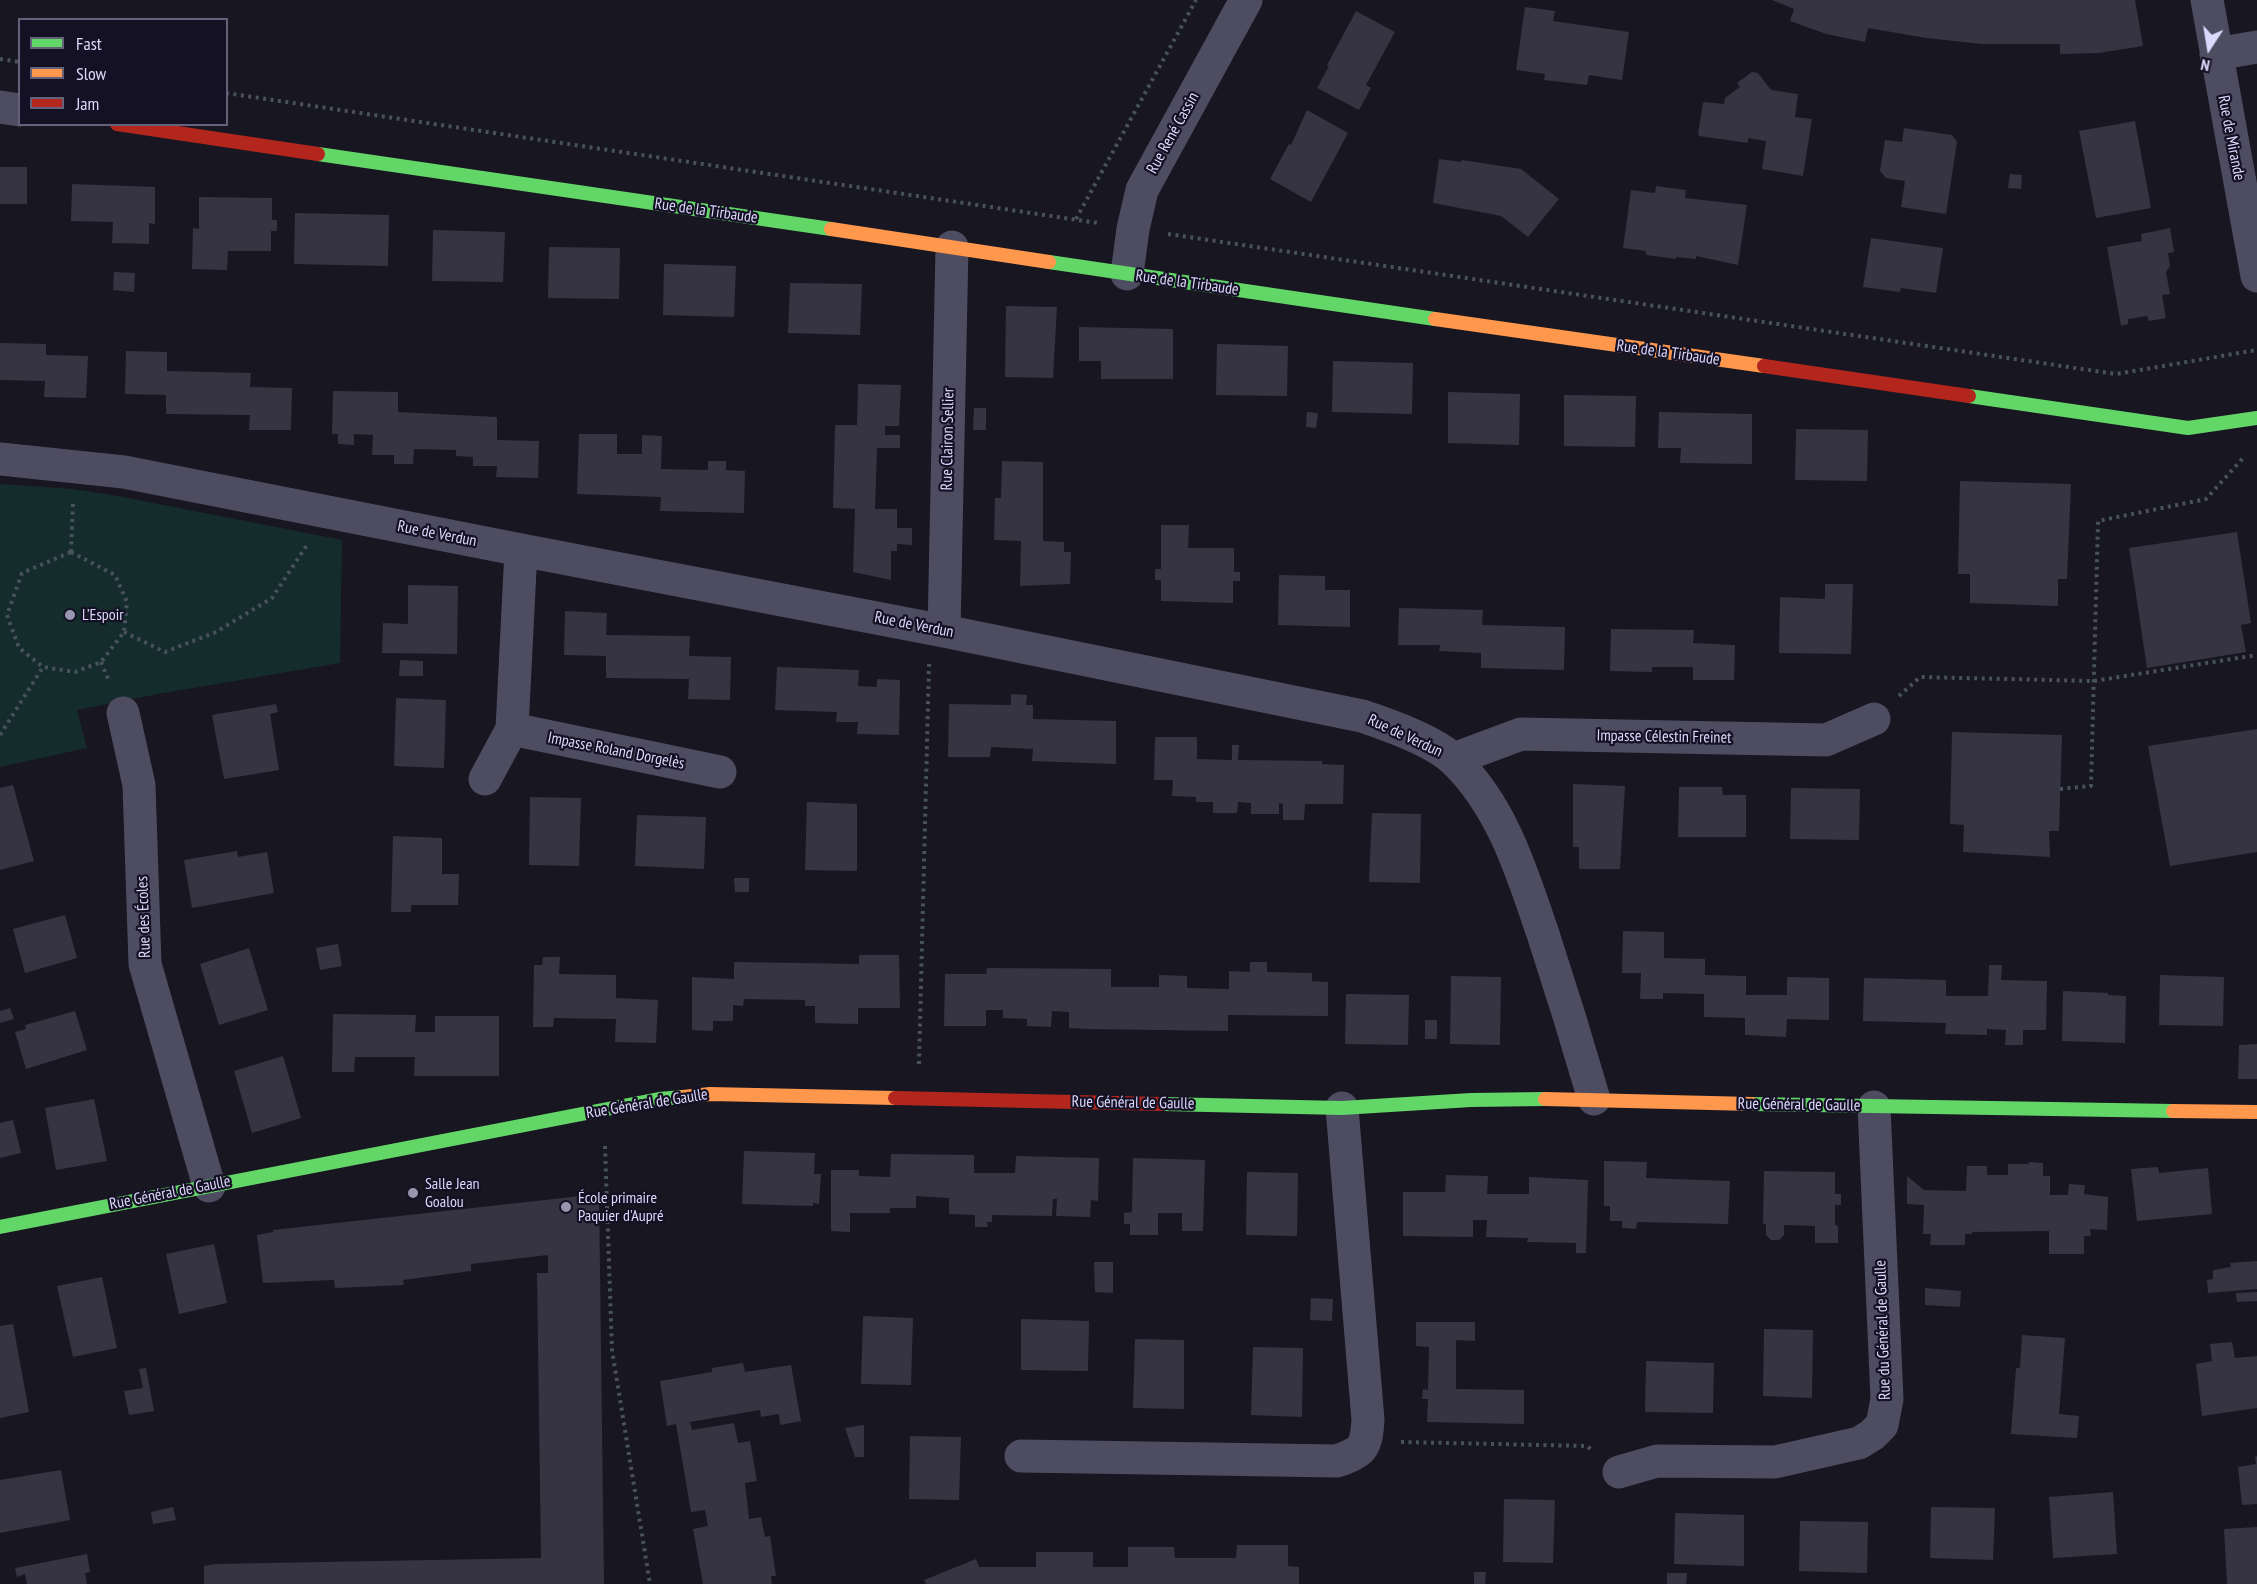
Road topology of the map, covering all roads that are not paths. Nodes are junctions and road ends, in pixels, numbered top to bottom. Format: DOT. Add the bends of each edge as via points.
graph roads {
  1 [pos="1246,0"];
  2 [pos="2207,0"];
  3 [pos="2257,47"];
  4 [pos="2216,54"];
  5 [pos="0,107"];
  6 [pos="18,110"];
  7 [pos="131,126"];
  8 [pos="952,247"];
  9 [pos="1127,274"];
  10 [pos="2257,276"];
  11 [pos="2257,418"];
  12 [pos="0,459"];
  13 [pos="521,550"];
  14 [pos="944,631"];
  15 [pos="123,713"];
  16 [pos="1874,719"];
  17 [pos="512,729"];
  18 [pos="1454,759"];
  19 [pos="720,772"];
  20 [pos="485,779"];
  21 [pos="1594,1100"];
  22 [pos="1874,1107"];
  23 [pos="1342,1108"];
  24 [pos="2257,1112"];
  25 [pos="209,1186"];
  26 [pos="0,1227"];
  27 [pos="1022,1456"];
  28 [pos="1619,1472"];
  1 -- 9 [label="street, Rue René Cassin" via="1142,190"];
  2 -- 4 [label="street, Rue de Mirande"];
  3 -- 4 [label="street"];
  4 -- 10 [label="street, Rue de Mirande"];
  5 -- 6 [label="street"];
  7 -- 8 [label="street, Rue de la Tirbaude"];
  8 -- 9 [label="street, Rue de la Tirbaude"];
  8 -- 14 [label="street, Rue Clairon Sellier"];
  9 -- 11 [label="street, Rue de la Tirbaude" via="2188,428"];
  12 -- 13 [label="street, Rue de Verdun" via="124,472"];
  13 -- 14 [label="street, Rue de Verdun"];
  13 -- 17 [label="street"];
  14 -- 18 [label="street, Rue de Verdun" via="1362,716 1410,735"];
  15 -- 25 [label="street, Rue des Écoles" via="139,785 145,964"];
  16 -- 18 [label="street, Impasse Célestin Freinet" via="1826,740 1521,734"];
  17 -- 19 [label="street, Impasse Roland Dorgelès"];
  17 -- 20 [label="street"];
  18 -- 21 [label="street, Rue de Verdun" via="1490,805 1516,857"];
  21 -- 22 [label="street, Rue Général de Gaulle"];
  21 -- 23 [label="street, Rue Général de Gaulle" via="1471,1100"];
  22 -- 24 [label="street, Rue Général de Gaulle"];
  22 -- 28 [label="street, Rue du Général de Gaulle" via="1887,1399 1882,1425 1859,1443 1775,1462 1657,1461"];
  23 -- 25 [label="street, Rue Général de Gaulle" via="710,1094 659,1099"];
  23 -- 27 [label="street" via="1368,1420 1367,1441 1355,1455 1337,1461"];
  25 -- 26 [label="street, Rue Général de Gaulle"];
}
